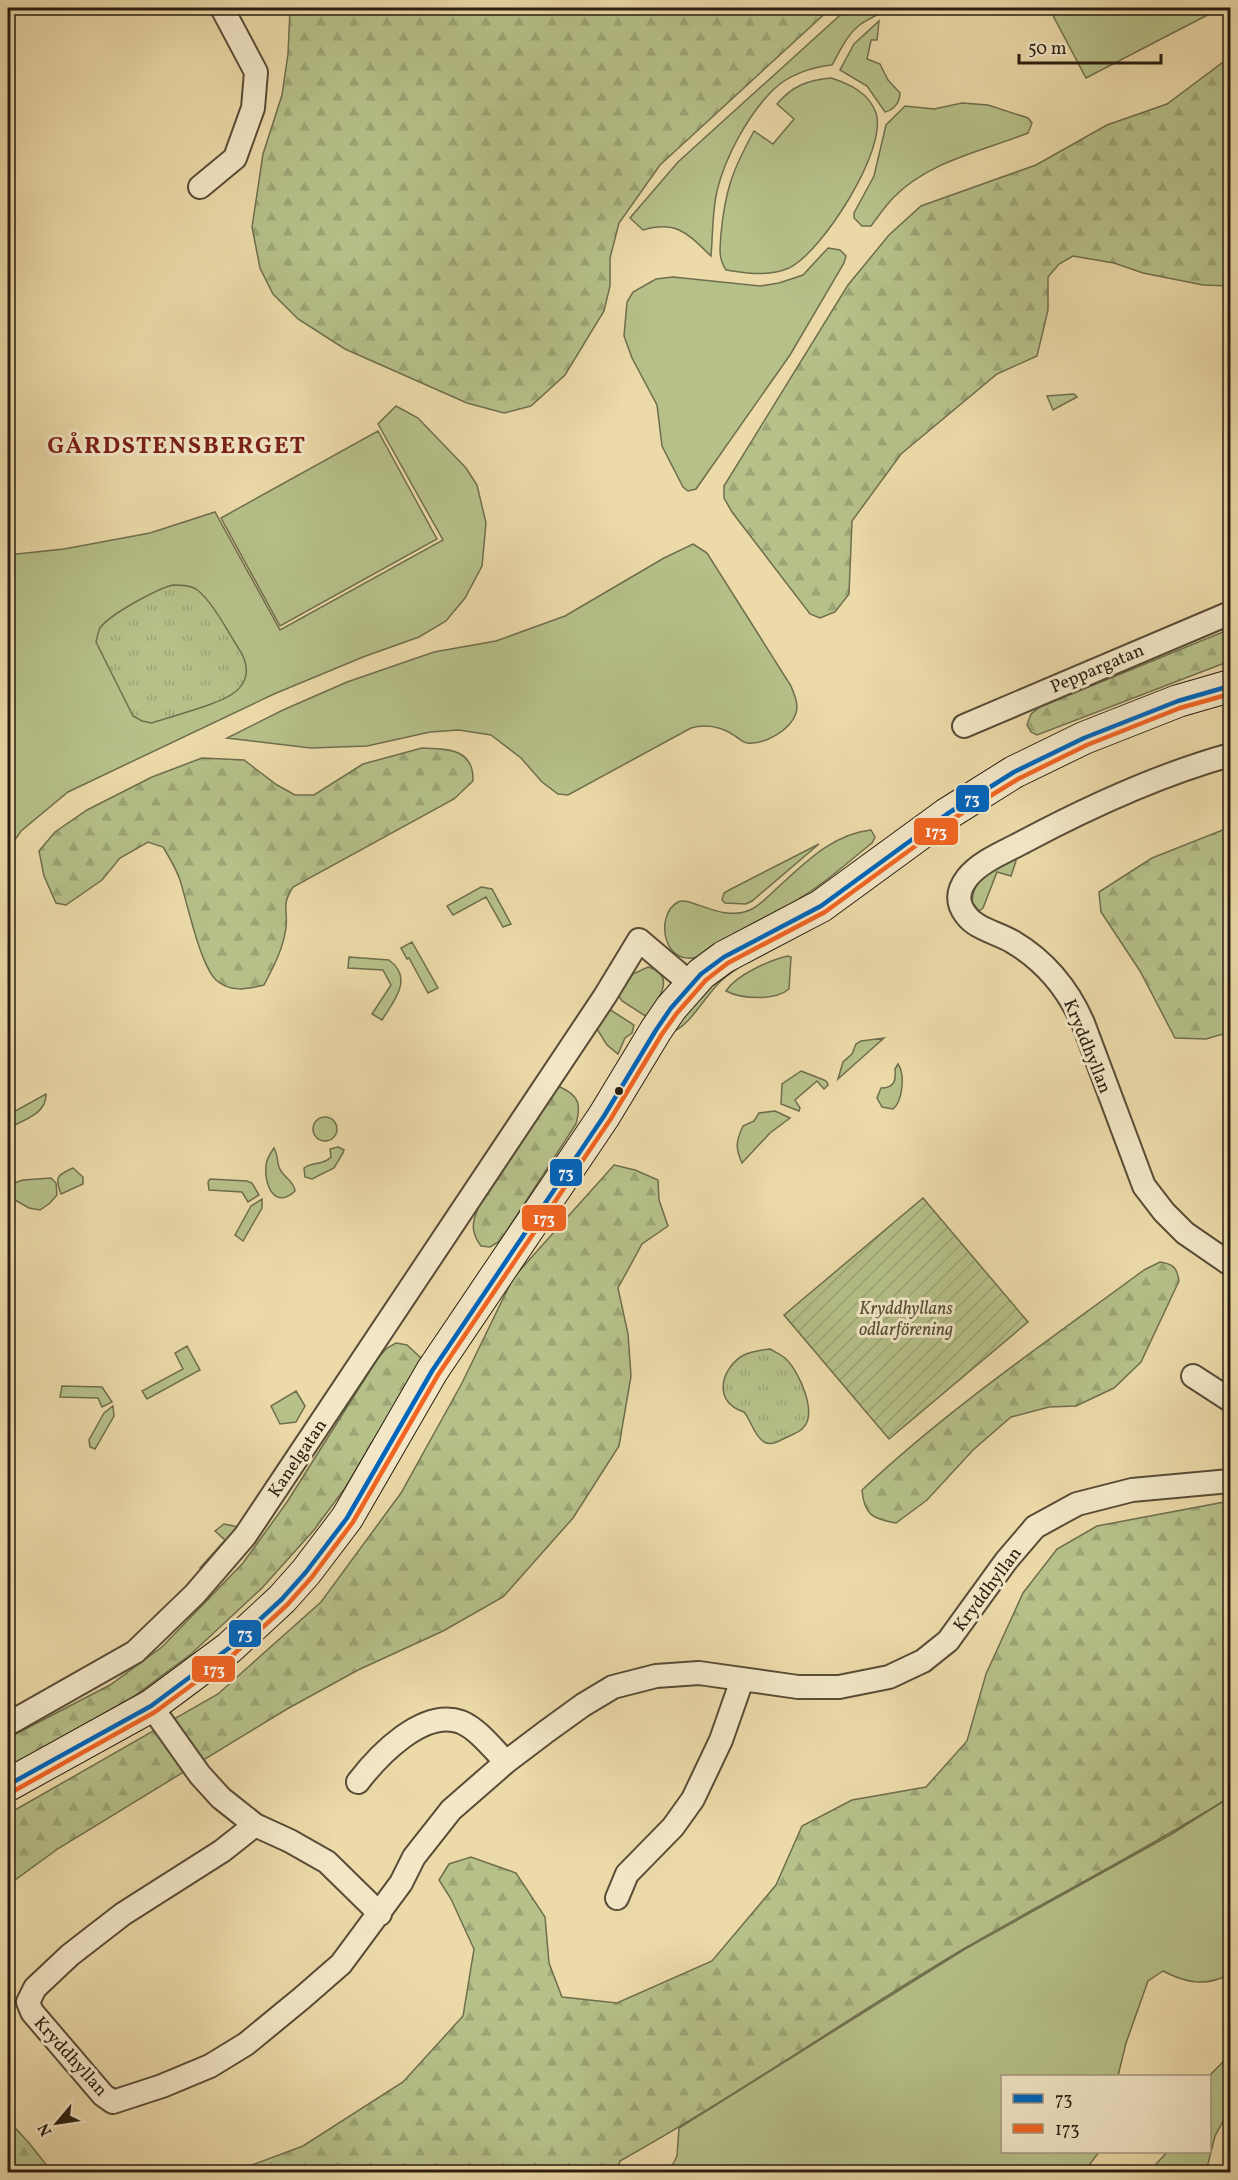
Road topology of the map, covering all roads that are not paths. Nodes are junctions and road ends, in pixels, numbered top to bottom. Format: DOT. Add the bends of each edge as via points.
graph roads {
  1 [pos="222,8"];
  2 [pos="200,187"];
  3 [pos="1230,613"];
  4 [pos="1230,686"];
  5 [pos="964,726"];
  6 [pos="1230,755"];
  7 [pos="691,984"];
  8 [pos="1230,1264"];
  9 [pos="1192,1376"];
  10 [pos="1230,1400"];
  11 [pos="1230,1481"];
  12 [pos="742,1680"];
  13 [pos="151,1706"];
  14 [pos="8,1724"];
  15 [pos="506,1762"];
  16 [pos="358,1782"];
  17 [pos="8,1785"];
  18 [pos="255,1825"];
  19 [pos="617,1898"];
  20 [pos="380,1914"];
  1 -- 2 [label="street" via="256,72 253,108 235,158"];
  3 -- 5 [label="street, Peppargatan"];
  4 -- 7 [label="street" via="1094,734 1014,772 947,814 821,906 724,957"];
  6 -- 8 [label="street, Kryddhyllan" via="1155,779 1051,827 982,865 969,876 959,894 959,904 967,917 1033,956 1064,988 1083,1023 1144,1186 1185,1233"];
  7 -- 13 [label="street" via="656,1030 454,1337 347,1518 324,1549 282,1599 229,1648"];
  7 -- 14 [label="street, Kanelgatan" via="639,940 245,1536 195,1594 135,1652"];
  9 -- 10 [label="street"];
  11 -- 12 [label="street, Kryddhyllan" via="1132,1490 1077,1504 1035,1527 948,1641 923,1661 889,1677 839,1687"];
  12 -- 15 [label="street, Kryddhyllan" via="699,1673 656,1676 613,1687"];
  12 -- 19 [label="street" via="693,1799 673,1827 627,1874"];
  13 -- 17 [label="street"];
  13 -- 18 [label="street" via="200,1775"];
  15 -- 16 [label="street" via="478,1734 450,1719 412,1731 376,1759"];
  15 -- 20 [label="street, Kryddhyllan" via="451,1810 414,1857"];
  18 -- 20 [label="street" via="327,1862"];
  18 -- 20 [label="street, Kryddhyllan" via="222,1851 123,1914 70,1955 30,1996 32,2012 103,2095 113,2102 133,2097 210,2066 246,2044 341,1964"];
}
